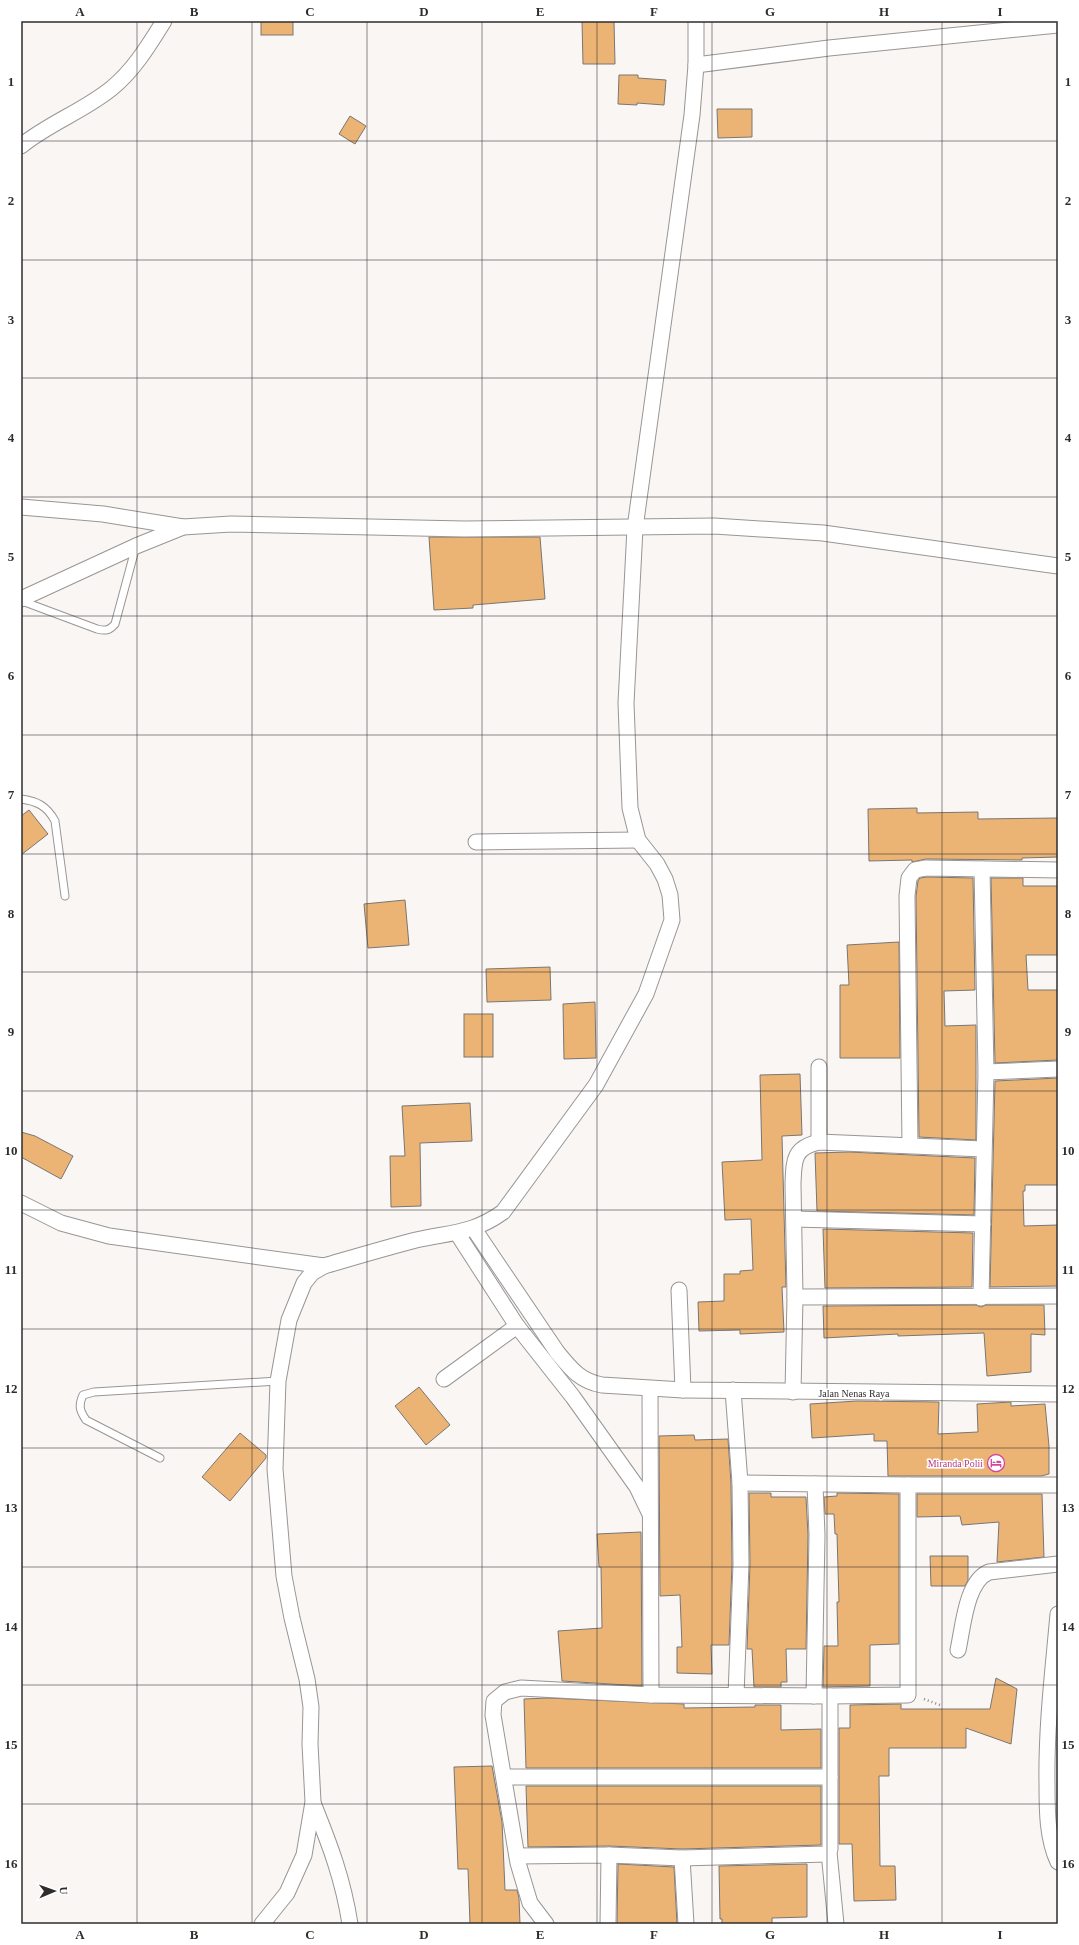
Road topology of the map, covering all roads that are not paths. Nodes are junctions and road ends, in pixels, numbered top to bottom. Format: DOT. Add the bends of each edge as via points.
graph roads {
  1 [pos="164,21"];
  2 [pos="696,21"];
  3 [pos="1058,24"];
  4 [pos="696,64"];
  5 [pos="21,146"];
  6 [pos="21,507"];
  7 [pos="183,527"];
  8 [pos="635,528"];
  9 [pos="136,546"];
  10 [pos="1058,566"];
  11 [pos="21,600"];
  12 [pos="21,799"];
  13 [pos="638,840"];
  14 [pos="476,842"];
  15 [pos="982,869"];
  16 [pos="1058,870"];
  17 [pos="65,896"];
  18 [pos="818,1067"];
  19 [pos="1058,1069"];
  20 [pos="986,1072"];
  21 [pos="819,1142"];
  22 [pos="910,1145"];
  23 [pos="983,1149"];
  24 [pos="21,1203"];
  25 [pos="794,1219"];
  26 [pos="983,1224"];
  27 [pos="474,1229"];
  28 [pos="457,1233"];
  29 [pos="324,1266"];
  30 [pos="679,1290"];
  31 [pos="1058,1296"];
  32 [pos="795,1297"];
  33 [pos="981,1298"];
  34 [pos="518,1326"];
  35 [pos="444,1379"];
  36 [pos="278,1380"];
  37 [pos="588,1383"];
  38 [pos="650,1389"];
  39 [pos="683,1390"];
  40 [pos="733,1390"];
  41 [pos="793,1392"];
  42 [pos="1058,1394"];
  43 [pos="573,1397"];
  44 [pos="160,1458"];
  45 [pos="740,1483"];
  46 [pos="815,1484"];
  47 [pos="1058,1485"];
  48 [pos="908,1486"];
  49 [pos="649,1512"];
  50 [pos="1058,1564"];
  51 [pos="1058,1614"];
  52 [pos="958,1650"];
  53 [pos="651,1695"];
  54 [pos="736,1695"];
  55 [pos="814,1696"];
  56 [pos="830,1696"];
  57 [pos="504,1777"];
  58 [pos="830,1777"];
  59 [pos="313,1802"];
  60 [pos="829,1852"];
  61 [pos="609,1855"];
  62 [pos="517,1856"];
  63 [pos="682,1858"];
  64 [pos="1058,1862"];
  65 [pos="262,1924"];
  66 [pos="350,1924"];
  67 [pos="546,1924"];
  68 [pos="608,1924"];
  69 [pos="686,1924"];
  70 [pos="836,1924"];
  1 -- 5 [label="street" via="141,58 113,88"];
  2 -- 4 [label="street"];
  3 -- 4 [label="street"];
  4 -- 8 [label="street" via="692,115"];
  6 -- 7 [label="street" via="103,514"];
  7 -- 8 [label="street" via="231,524 464,529"];
  7 -- 9 [label="street"];
  8 -- 10 [label="street" via="714,526 789,530"];
  8 -- 13 [label="street" via="626,703 630,808"];
  9 -- 11 [label="street"];
  9 -- 11 [label="lane" via="115,624 105,631"];
  12 -- 17 [label="lane" via="40,804 50,812 54,821"];
  13 -- 14 [label="street"];
  13 -- 27 [label="street" via="665,879 670,895 672,920 646,994 596,1085 524,1184 503,1212"];
  15 -- 16 [label="street"];
  15 -- 20 [label="street"];
  15 -- 22 [label="street" via="926,868 915,870 909,878 907,896"];
  18 -- 21 [label="street"];
  19 -- 20 [label="street"];
  20 -- 23 [label="street"];
  21 -- 22 [label="street"];
  21 -- 25 [label="street" via="803,1147 797,1153 794,1167"];
  22 -- 23 [label="street"];
  23 -- 26 [label="street"];
  24 -- 29 [label="street" via="61,1223 109,1236"];
  25 -- 26 [label="street"];
  25 -- 32 [label="street"];
  26 -- 33 [label="street"];
  27 -- 28 [label="street"];
  27 -- 37 [label="street" via="557,1352"];
  28 -- 29 [label="street" via="418,1240"];
  28 -- 34 [label="street"];
  29 -- 36 [label="street" via="312,1273 304,1282 289,1320"];
  30 -- 39 [label="street"];
  31 -- 33 [label="street"];
  32 -- 33 [label="street"];
  32 -- 41 [label="street"];
  34 -- 35 [label="street"];
  34 -- 43 [label="street"];
  36 -- 44 [label="lane" via="94,1392 83,1395 79,1403 86,1420"];
  36 -- 59 [label="street" via="276,1469 284,1576 311,1707"];
  37 -- 38 [label="street, Jalan Nenas Raya"];
  37 -- 43 [label="street"];
  38 -- 39 [label="street, Jalan Nenas Raya"];
  38 -- 49 [label="street"];
  39 -- 40 [label="street, Jalan Nenas Raya"];
  40 -- 41 [label="street, Jalan Nenas Raya"];
  40 -- 45 [label="street"];
  41 -- 42 [label="street, Jalan Nenas Raya"];
  43 -- 49 [label="street" via="637,1487"];
  45 -- 46 [label="street"];
  45 -- 54 [label="street" via="741,1564"];
  46 -- 48 [label="street"];
  46 -- 55 [label="street" via="817,1535"];
  47 -- 48 [label="street"];
  48 -- 56 [label="street" via="908,1694"];
  49 -- 53 [label="street"];
  50 -- 52 [label="street" via="984,1574 977,1581 969,1599"];
  51 -- 64 [label="street" via="1047,1759 1047,1811 1052,1848"];
  53 -- 54 [label="street"];
  53 -- 57 [label="street" via="527,1688 505,1692 494,1701 492,1708"];
  54 -- 55 [label="street"];
  55 -- 56 [label="street"];
  56 -- 58 [label="street"];
  57 -- 58 [label="street"];
  57 -- 62 [label="street"];
  58 -- 60 [label="street"];
  59 -- 65 [label="street" via="304,1855 287,1893"];
  59 -- 66 [label="street" via="334,1857 345,1894"];
  60 -- 63 [label="street"];
  60 -- 70 [label="street"];
  61 -- 62 [label="street"];
  61 -- 63 [label="street"];
  61 -- 68 [label="street"];
  62 -- 67 [label="street" via="530,1903"];
  63 -- 69 [label="street"];
}
